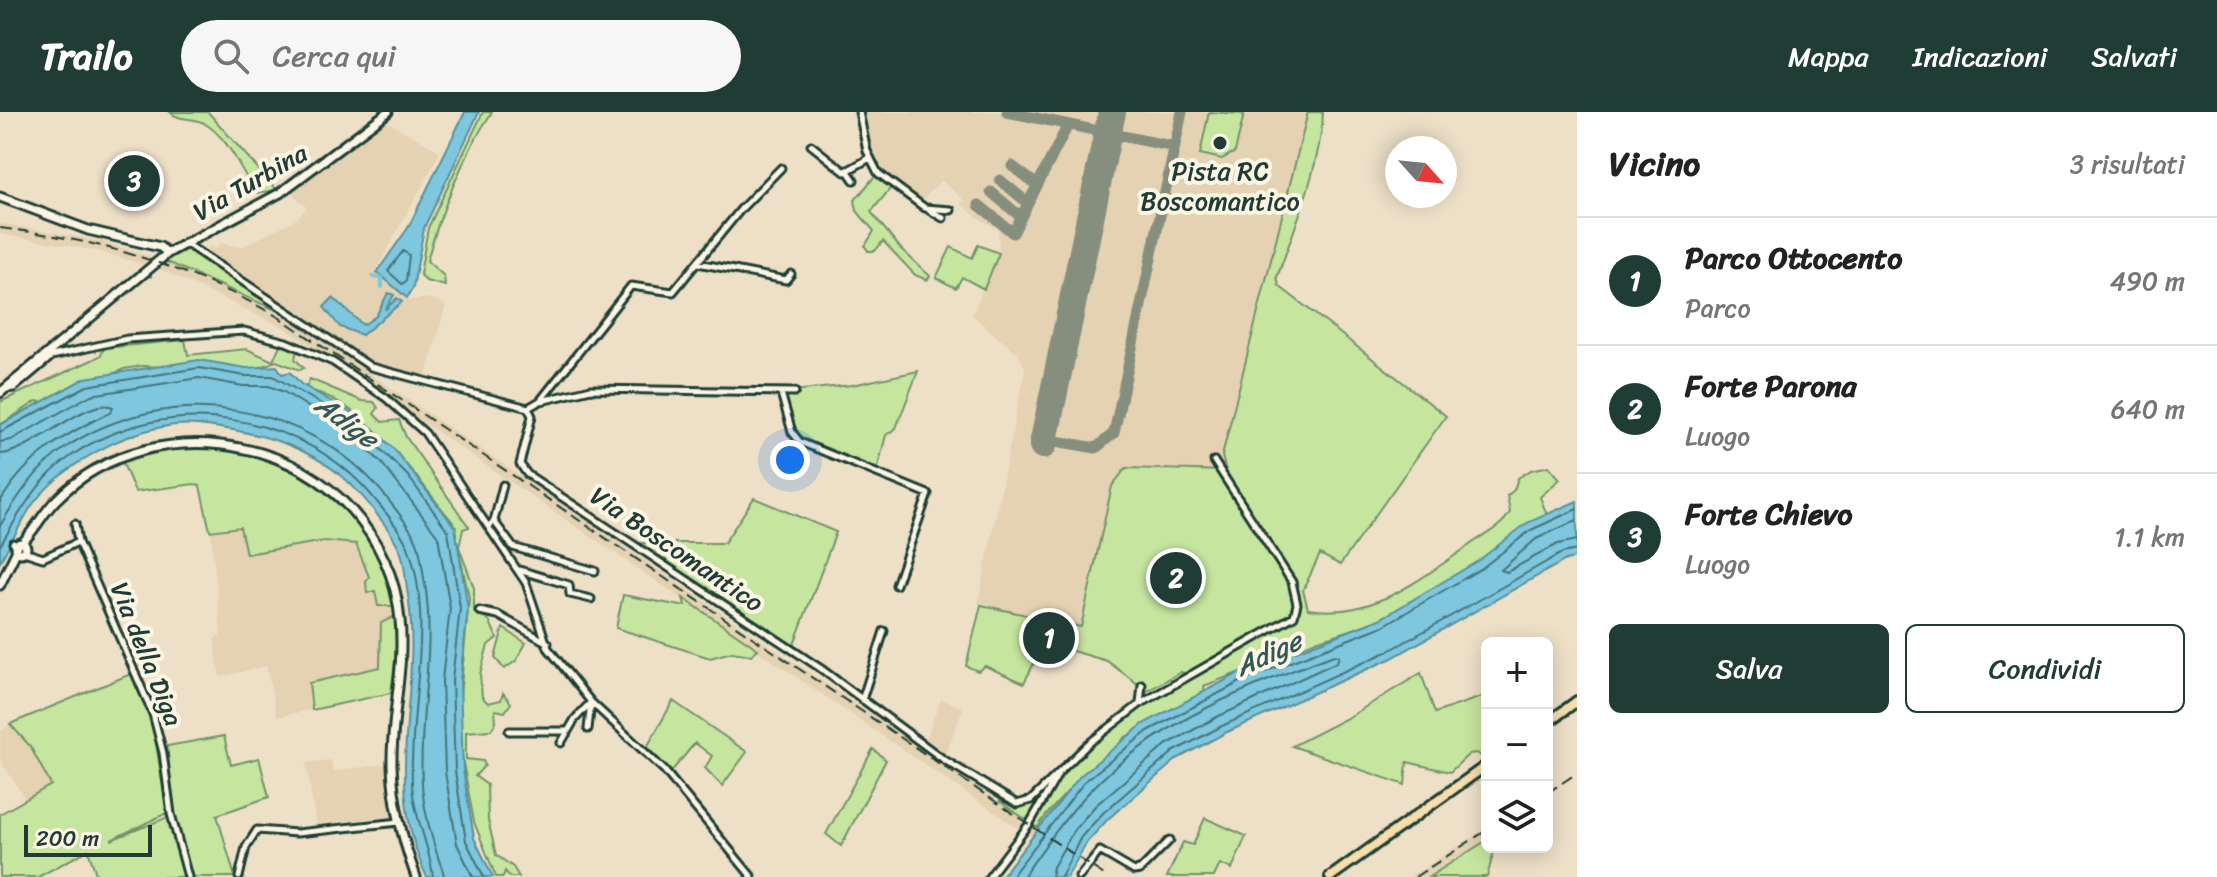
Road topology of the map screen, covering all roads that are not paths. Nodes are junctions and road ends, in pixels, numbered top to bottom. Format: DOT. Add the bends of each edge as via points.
graph roads {
  1 [pos="388,112"];
  2 [pos="859,112"];
  3 [pos="811,145"];
  4 [pos="870,158"];
  5 [pos="781,168"];
  6 [pos="847,170"];
  7 [pos="854,180"];
  8 [pos="0,197"];
  9 [pos="925,208"];
  10 [pos="951,210"];
  11 [pos="943,218"];
  12 [pos="185,243"];
  13 [pos="168,253"];
  14 [pos="698,263"];
  15 [pos="791,274"];
  16 [pos="2,390"];
  17 [pos="795,392"];
  18 [pos="781,393"];
  19 [pos="540,401"];
  20 [pos="528,408"];
  21 [pos="1214,461"];
  22 [pos="503,485"];
  23 [pos="492,523"];
  24 [pos="75,524"];
  25 [pos="78,542"];
  26 [pos="22,547"];
  27 [pos="518,570"];
  28 [pos="595,571"];
  29 [pos="0,585"];
  30 [pos="896,585"];
  31 [pos="591,599"];
  32 [pos="479,611"];
  33 [pos="884,631"];
  34 [pos="548,643"];
  35 [pos="1142,685"];
  36 [pos="862,700"];
  37 [pos="1577,701"];
  38 [pos="591,702"];
  39 [pos="1140,704"];
  40 [pos="1553,719"];
  41 [pos="588,729"];
  42 [pos="509,731"];
  43 [pos="567,731"];
  44 [pos="561,743"];
  45 [pos="1481,769"];
  46 [pos="1058,775"];
  47 [pos="399,822"];
  48 [pos="1170,840"];
  49 [pos="188,877"];
  50 [pos="239,877"];
  51 [pos="416,877"];
  52 [pos="752,877"];
  53 [pos="989,877"];
  54 [pos="1079,877"];
  55 [pos="1330,877"];
  1 -- 12 [label="street, Via Turbina" via="289,187"];
  2 -- 4 [label="street"];
  3 -- 6 [label="street"];
  4 -- 6 [label="street"];
  4 -- 9 [label="street" via="893,187"];
  5 -- 14 [label="street"];
  6 -- 7 [label="street"];
  8 -- 13 [label="street"];
  9 -- 10 [label="street"];
  9 -- 11 [label="street"];
  12 -- 13 [label="street, Via Turbina"];
  12 -- 20 [label="street" via="371,367"];
  13 -- 16 [label="street, Via Turbina"];
  14 -- 15 [label="street" via="786,280"];
  14 -- 19 [label="street" via="673,292 631,286"];
  16 -- 23 [label="street" via="14,388 52,356 111,342 258,334 326,357 411,418"];
  17 -- 18 [label="street"];
  18 -- 19 [label="street" via="591,389"];
  18 -- 30 [label="street" via="800,442 928,494"];
  19 -- 20 [label="street"];
  20 -- 36 [label="street, Via Boscomantico" via="532,416 520,464 527,474"];
  21 -- 39 [label="street, Via Boscomantico" via="1292,582 1296,610 1294,616"];
  22 -- 23 [label="street"];
  23 -- 27 [label="street"];
  23 -- 28 [label="street" via="513,547"];
  24 -- 25 [label="street, Via della Diga"];
  25 -- 26 [label="street" via="43,558"];
  25 -- 49 [label="street, Via della Diga" via="153,714"];
  26 -- 29 [label="street"];
  26 -- 47 [label="street" via="72,486 106,464 166,444 197,441 257,451 328,487 367,527 389,567 396,594 401,621 392,769"];
  27 -- 31 [label="street" via="569,585 570,594"];
  27 -- 34 [label="street" via="533,595"];
  32 -- 34 [label="street" via="498,615"];
  33 -- 36 [label="street"];
  34 -- 38 [label="street"];
  35 -- 39 [label="street"];
  36 -- 46 [label="street, Via Boscomantico" via="1017,804 1031,800"];
  37 -- 40 [label="main road"];
  38 -- 41 [label="street"];
  38 -- 43 [label="street"];
  38 -- 52 [label="street" via="664,770"];
  39 -- 46 [label="street, Via Boscomantico"];
  42 -- 43 [label="street"];
  43 -- 44 [label="street"];
  45 -- 55 [label="main road"];
  46 -- 53 [label="street"];
  47 -- 50 [label="street" via="297,833 257,830 246,847"];
  47 -- 51 [label="street"];
  48 -- 54 [label="street" via="1140,870 1100,851"];
}
